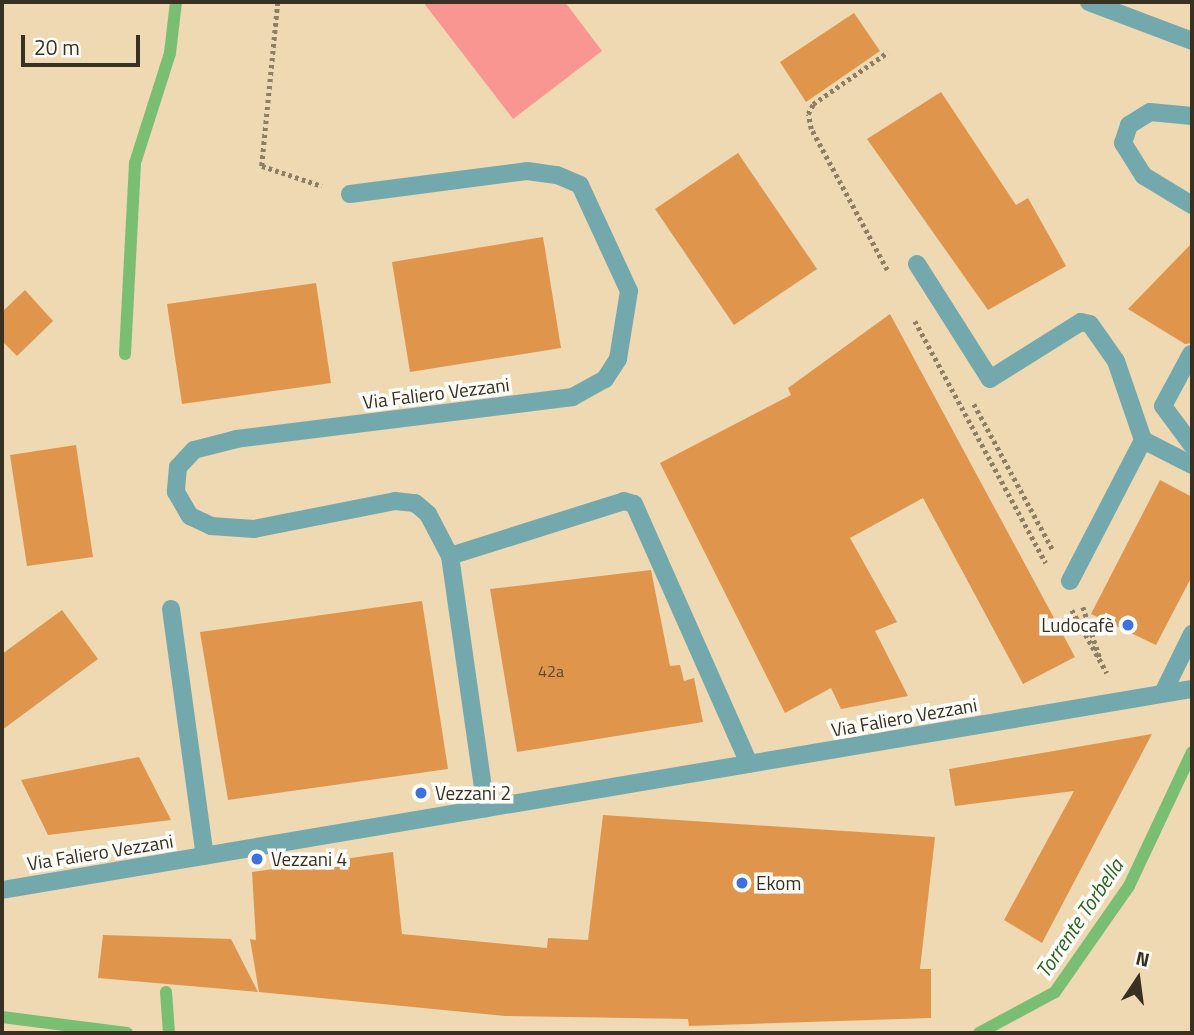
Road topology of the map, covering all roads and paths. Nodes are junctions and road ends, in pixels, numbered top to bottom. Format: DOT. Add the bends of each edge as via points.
graph roads {
  1 [pos="278,2"];
  2 [pos="1089,2"];
  3 [pos="1192,41"];
  4 [pos="1192,116"];
  5 [pos="350,194"];
  6 [pos="1192,205"];
  7 [pos="917,264"];
  8 [pos="1191,354"];
  9 [pos="989,431"];
  10 [pos="1143,440"];
  11 [pos="1192,445"];
  12 [pos="1192,464"];
  13 [pos="450,556"];
  14 [pos="1070,581"];
  15 [pos="171,609"];
  16 [pos="1192,634"];
  17 [pos="1102,666"];
  18 [pos="1188,690"];
  19 [pos="1163,693"];
  20 [pos="749,764"];
  21 [pos="486,808"];
  22 [pos="205,856"];
  23 [pos="2,890"];
  1 -- 5 [label="path" via="262,166"];
  2 -- 3 [label="street"];
  4 -- 6 [label="street" via="1150,112 1129,125 1123,143 1144,176"];
  5 -- 13 [label="street, Via Faliero Vezzani" via="527,171 580,185 629,291 618,359 605,379 573,397 216,443 194,450 178,467 176,492 190,516 243,529 373,504 415,503"];
  7 -- 10 [label="street" via="990,379 1081,322 1090,324 1115,361"];
  8 -- 11 [label="street" via="1163,406"];
  9 -- 14 [label="path"];
  10 -- 12 [label="street"];
  10 -- 14 [label="street"];
  13 -- 20 [label="street" via="624,501 634,504"];
  13 -- 21 [label="street, Via Faliero Vezzani"];
  14 -- 17 [label="path" via="1096,632"];
  15 -- 22 [label="street"];
  16 -- 19 [label="street"];
  18 -- 19 [label="street, Via Faliero Vezzani"];
  19 -- 20 [label="street, Via Faliero Vezzani"];
  20 -- 21 [label="street, Via Faliero Vezzani"];
  21 -- 22 [label="street, Via Faliero Vezzani"];
  22 -- 23 [label="street, Via Faliero Vezzani"];
}
